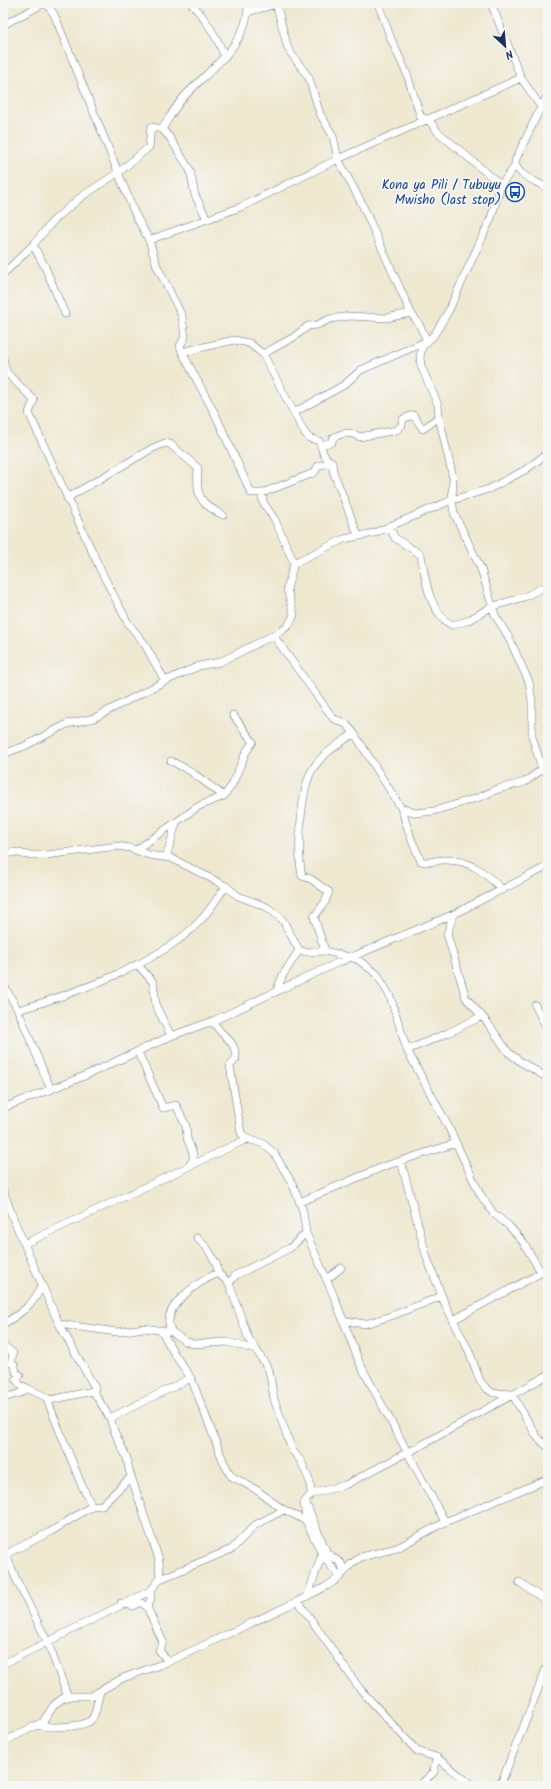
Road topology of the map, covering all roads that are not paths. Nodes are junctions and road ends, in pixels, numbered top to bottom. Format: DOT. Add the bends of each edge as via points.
graph roads {
  1 [pos="46,3"];
  2 [pos="191,3"];
  3 [pos="248,3"];
  4 [pos="378,3"];
  5 [pos="491,3"];
  6 [pos="276,4"];
  7 [pos="248,12"];
  8 [pos="3,25"];
  9 [pos="225,57"];
  10 [pos="520,78"];
  11 [pos="548,95"];
  12 [pos="541,107"];
  13 [pos="428,119"];
  14 [pos="162,129"];
  15 [pos="338,159"];
  16 [pos="515,166"];
  17 [pos="119,172"];
  18 [pos="501,185"];
  19 [pos="546,187"];
  20 [pos="207,219"];
  21 [pos="149,240"];
  22 [pos="33,245"];
  23 [pos="3,274"];
  24 [pos="411,313"];
  25 [pos="65,314"];
  26 [pos="427,341"];
  27 [pos="182,352"];
  28 [pos="263,354"];
  29 [pos="3,358"];
  30 [pos="295,412"];
  31 [pos="439,418"];
  32 [pos="321,445"];
  33 [pos="548,453"];
  34 [pos="332,462"];
  35 [pos="262,493"];
  36 [pos="68,498"];
  37 [pos="452,500"];
  38 [pos="223,515"];
  39 [pos="389,526"];
  40 [pos="358,535"];
  41 [pos="294,563"];
  42 [pos="548,585"];
  43 [pos="491,607"];
  44 [pos="273,635"];
  45 [pos="165,681"];
  46 [pos="233,715"];
  47 [pos="354,733"];
  48 [pos="3,754"];
  49 [pos="171,761"];
  50 [pos="546,769"];
  51 [pos="224,796"];
  52 [pos="401,808"];
  53 [pos="176,823"];
  54 [pos="136,850"];
  55 [pos="3,855"];
  56 [pos="166,858"];
  57 [pos="548,866"];
  58 [pos="226,886"];
  59 [pos="503,890"];
  60 [pos="454,914"];
  61 [pos="299,950"];
  62 [pos="325,951"];
  63 [pos="351,957"];
  64 [pos="137,964"];
  65 [pos="3,984"];
  66 [pos="276,992"];
  67 [pos="535,1005"];
  68 [pos="18,1010"];
  69 [pos="482,1016"];
  70 [pos="213,1021"];
  71 [pos="548,1031"];
  72 [pos="171,1036"];
  73 [pos="407,1050"];
  74 [pos="138,1052"];
  75 [pos="548,1078"];
  76 [pos="51,1090"];
  77 [pos="3,1108"];
  78 [pos="247,1139"];
  79 [pos="456,1143"];
  80 [pos="401,1161"];
  81 [pos="189,1166"];
  82 [pos="3,1190"];
  83 [pos="300,1202"];
  84 [pos="306,1233"];
  85 [pos="197,1238"];
  86 [pos="24,1244"];
  87 [pos="341,1268"];
  88 [pos="544,1270"];
  89 [pos="218,1273"];
  90 [pos="328,1279"];
  91 [pos="229,1283"];
  92 [pos="42,1284"];
  93 [pos="442,1296"];
  94 [pos="453,1320"];
  95 [pos="347,1321"];
  96 [pos="3,1324"];
  97 [pos="59,1324"];
  98 [pos="162,1330"];
  99 [pos="172,1332"];
  100 [pos="3,1345"];
  101 [pos="254,1349"];
  102 [pos="548,1375"];
  103 [pos="192,1378"];
  104 [pos="27,1388"];
  105 [pos="93,1391"];
  106 [pos="514,1396"];
  107 [pos="46,1397"];
  108 [pos="3,1398"];
  109 [pos="110,1418"];
  110 [pos="548,1447"];
  111 [pos="409,1452"];
  112 [pos="132,1476"];
  113 [pos="548,1479"];
  114 [pos="311,1494"];
  115 [pos="305,1501"];
  116 [pos="92,1506"];
  117 [pos="284,1510"];
  118 [pos="306,1521"];
  119 [pos="444,1522"];
  120 [pos="4,1551"];
  121 [pos="322,1554"];
  122 [pos="342,1575"];
  123 [pos="160,1579"];
  124 [pos="519,1582"];
  125 [pos="150,1591"];
  126 [pos="308,1595"];
  127 [pos="298,1601"];
  128 [pos="548,1602"];
  129 [pos="121,1603"];
  130 [pos="147,1606"];
  131 [pos="48,1643"];
  132 [pos="168,1662"];
  133 [pos="3,1664"];
  134 [pos="548,1664"];
  135 [pos="545,1682"];
  136 [pos="100,1692"];
  137 [pos="68,1696"];
  138 [pos="37,1725"];
  139 [pos="3,1742"];
  140 [pos="436,1757"];
  141 [pos="419,1786"];
  142 [pos="473,1786"];
  143 [pos="500,1786"];
  1 -- 8 [label="street"];
  1 -- 17 [label="street" via="54,14"];
  2 -- 9 [label="street" via="202,14"];
  3 -- 7 [label="street"];
  4 -- 13 [label="street" via="407,74 421,118"];
  5 -- 10 [label="street"];
  6 -- 7 [label="street"];
  6 -- 15 [label="street" via="288,49 310,78 320,114 333,136"];
  7 -- 9 [label="street" via="240,34"];
  9 -- 14 [label="street" via="182,99"];
  10 -- 12 [label="street"];
  10 -- 13 [label="street"];
  11 -- 12 [label="street"];
  12 -- 16 [label="street" via="515,161"];
  13 -- 15 [label="street"];
  13 -- 18 [label="street" via="438,132"];
  14 -- 17 [label="street" via="151,127 149,147"];
  14 -- 20 [label="street" via="190,170 194,195"];
  15 -- 20 [label="street" via="265,196"];
  15 -- 24 [label="street" via="362,204"];
  16 -- 18 [label="street"];
  16 -- 19 [label="street" via="526,177"];
  17 -- 21 [label="street" via="135,214"];
  17 -- 22 [label="street" via="81,197 53,221"];
  18 -- 26 [label="street" via="491,218 457,293 438,329"];
  20 -- 21 [label="street"];
  21 -- 27 [label="street" via="158,266 182,316 185,337 180,346"];
  22 -- 23 [label="street"];
  22 -- 25 [label="street"];
  24 -- 26 [label="street"];
  24 -- 28 [label="street" via="386,318 350,316 330,319 308,326"];
  26 -- 30 [label="street" via="361,370 344,385"];
  26 -- 31 [label="street" via="421,351 422,366 436,398"];
  27 -- 28 [label="street" via="234,340 249,343"];
  27 -- 35 [label="street" via="252,493"];
  28 -- 30 [label="street"];
  29 -- 36 [label="street" via="6,372 34,400 29,413"];
  30 -- 32 [label="street" via="309,438 319,441"];
  31 -- 32 [label="street" via="423,429 413,415 403,419 397,430 359,437 346,433 333,438 332,442"];
  31 -- 37 [label="street" via="453,478"];
  32 -- 34 [label="street" via="320,450 327,460"];
  33 -- 37 [label="street" via="525,470 489,489"];
  34 -- 35 [label="street" via="318,466 315,472"];
  34 -- 40 [label="street" via="333,471"];
  35 -- 41 [label="street" via="263,502 275,520"];
  36 -- 38 [label="street" via="165,443 170,444 198,468 196,490 205,504"];
  36 -- 45 [label="street" via="128,623 144,642"];
  37 -- 39 [label="street"];
  37 -- 43 [label="street" via="454,513 482,573"];
  39 -- 40 [label="street" via="374,533"];
  39 -- 43 [label="street" via="395,538 421,555 431,599 449,624 457,625"];
  40 -- 41 [label="street"];
  41 -- 44 [label="street" via="287,589 293,617 287,627"];
  42 -- 43 [label="street" via="516,601"];
  43 -- 50 [label="street" via="508,636 529,682 532,695 532,736"];
  44 -- 45 [label="street" via="220,662 199,666"];
  44 -- 47 [label="street" via="333,718 346,724"];
  45 -- 48 [label="street" via="94,718 67,724 25,746"];
  46 -- 51 [label="street" via="253,742"];
  47 -- 52 [label="street"];
  47 -- 62 [label="street" via="314,766 307,783 303,811 299,844 302,876 311,879 328,892 325,902 314,917"];
  49 -- 51 [label="street"];
  50 -- 52 [label="street" via="525,782 427,813 416,813"];
  51 -- 53 [label="street" via="203,804"];
  52 -- 59 [label="street" via="412,841 423,862 446,860 470,864"];
  53 -- 54 [label="street"];
  53 -- 56 [label="street"];
  54 -- 55 [label="street" via="118,846 46,855 14,852"];
  54 -- 56 [label="street"];
  56 -- 58 [label="street" via="171,858"];
  57 -- 59 [label="street"];
  58 -- 61 [label="street" via="238,896 267,907 282,919"];
  58 -- 64 [label="street" via="198,923 164,950"];
  59 -- 60 [label="street"];
  60 -- 63 [label="street"];
  60 -- 69 [label="street" via="447,936 466,998"];
  61 -- 62 [label="street"];
  61 -- 66 [label="street" via="283,975"];
  62 -- 63 [label="street"];
  63 -- 66 [label="street"];
  63 -- 73 [label="street" via="371,968 387,989"];
  64 -- 68 [label="street" via="55,999"];
  64 -- 72 [label="street" via="153,982 156,1006"];
  65 -- 68 [label="street"];
  66 -- 70 [label="street"];
  67 -- 71 [label="street"];
  68 -- 76 [label="street"];
  69 -- 73 [label="street"];
  69 -- 75 [label="street" via="508,1052"];
  70 -- 72 [label="street"];
  70 -- 78 [label="street" via="216,1028 235,1047 236,1059 230,1066 240,1130"];
  72 -- 74 [label="street"];
  73 -- 79 [label="street"];
  74 -- 76 [label="street"];
  74 -- 81 [label="street" via="163,1108 176,1105 186,1126 193,1157"];
  76 -- 77 [label="street"];
  78 -- 81 [label="street"];
  78 -- 83 [label="street" via="262,1143 274,1153"];
  79 -- 80 [label="street"];
  79 -- 88 [label="street" via="484,1201"];
  80 -- 83 [label="street"];
  80 -- 93 [label="street" via="427,1258"];
  81 -- 86 [label="street"];
  82 -- 86 [label="street"];
  83 -- 84 [label="street"];
  84 -- 90 [label="street"];
  84 -- 91 [label="street" via="295,1245 236,1275"];
  85 -- 89 [label="street" via="207,1248 216,1263"];
  86 -- 92 [label="street"];
  87 -- 90 [label="street"];
  88 -- 94 [label="street"];
  89 -- 91 [label="street"];
  89 -- 99 [label="street" via="198,1283 174,1306 169,1321"];
  90 -- 111 [label="street" via="365,1375"];
  91 -- 101 [label="street"];
  92 -- 96 [label="street" via="29,1306"];
  92 -- 97 [label="street"];
  93 -- 94 [label="street"];
  93 -- 95 [label="street" via="365,1324"];
  94 -- 106 [label="street" via="483,1385 493,1393 510,1392"];
  97 -- 98 [label="street" via="117,1332 144,1328"];
  97 -- 105 [label="street" via="95,1388"];
  98 -- 99 [label="street"];
  98 -- 103 [label="street" via="175,1355"];
  99 -- 101 [label="street" via="193,1344 227,1342"];
  100 -- 104 [label="street" via="13,1353 11,1363 20,1375 16,1379 20,1385"];
  101 -- 114 [label="street" via="269,1370 274,1400 292,1450 301,1461 310,1482"];
  102 -- 106 [label="street"];
  103 -- 109 [label="street"];
  103 -- 117 [label="street" via="231,1476 255,1489"];
  104 -- 107 [label="street"];
  104 -- 108 [label="street" via="21,1393"];
  105 -- 107 [label="street" via="55,1400"];
  105 -- 109 [label="street"];
  106 -- 110 [label="street" via="538,1437"];
  106 -- 111 [label="street"];
  107 -- 116 [label="street"];
  109 -- 112 [label="street"];
  111 -- 114 [label="street" via="345,1485"];
  111 -- 119 [label="street"];
  112 -- 116 [label="street" via="102,1505"];
  112 -- 123 [label="street" via="159,1560"];
  113 -- 119 [label="street"];
  114 -- 115 [label="street"];
  115 -- 118 [label="street"];
  115 -- 122 [label="street" via="327,1553 341,1563"];
  116 -- 120 [label="street" via="50,1532"];
  117 -- 118 [label="street"];
  117 -- 123 [label="street" via="255,1525 232,1549"];
  118 -- 121 [label="street"];
  119 -- 122 [label="street" via="397,1548 361,1557"];
  120 -- 131 [label="street"];
  121 -- 122 [label="street"];
  121 -- 126 [label="street"];
  122 -- 126 [label="street"];
  123 -- 125 [label="street"];
  124 -- 128 [label="street"];
  125 -- 129 [label="street"];
  125 -- 130 [label="street" via="151,1599"];
  126 -- 127 [label="street"];
  127 -- 132 [label="street"];
  127 -- 140 [label="street" via="360,1689 417,1751"];
  129 -- 130 [label="street" via="134,1606 140,1602"];
  129 -- 131 [label="street"];
  130 -- 132 [label="street" via="163,1642 159,1650"];
  131 -- 133 [label="street"];
  131 -- 137 [label="street"];
  132 -- 136 [label="street" via="123,1678"];
  134 -- 135 [label="street"];
  135 -- 143 [label="street"];
  136 -- 137 [label="street" via="89,1697"];
  136 -- 138 [label="street" via="93,1717 86,1723 51,1727"];
  137 -- 138 [label="street" via="54,1705 45,1719"];
  138 -- 139 [label="street"];
  140 -- 141 [label="street" via="434,1772"];
  140 -- 142 [label="street"];
}
